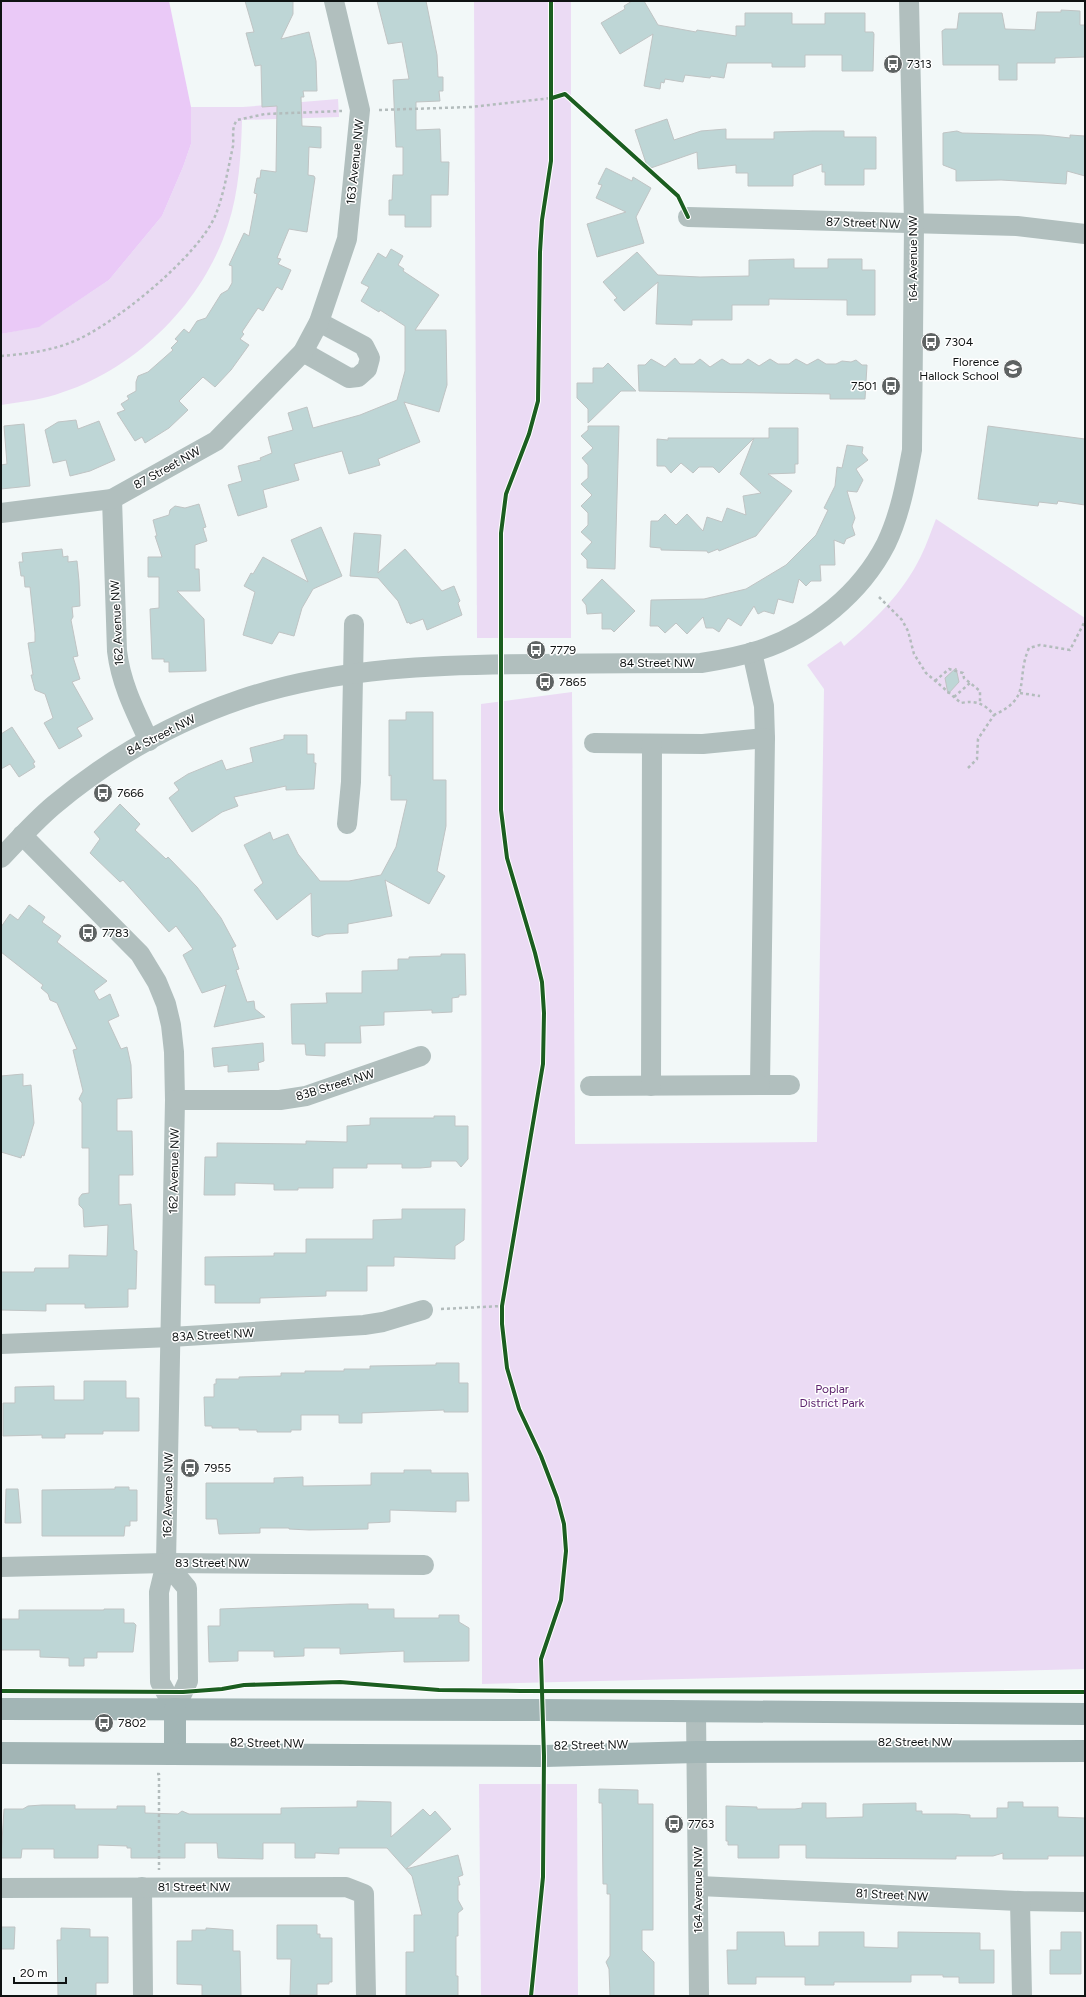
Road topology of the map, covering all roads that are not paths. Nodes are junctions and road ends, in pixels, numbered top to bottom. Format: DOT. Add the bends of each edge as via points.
graph roads {
  1 [pos="334,1"];
  2 [pos="909,1"];
  3 [pos="688,217"];
  4 [pos="914,224"];
  5 [pos="1085,234"];
  6 [pos="319,322"];
  7 [pos="301,354"];
  8 [pos="112,499"];
  9 [pos="1,513"];
  10 [pos="898,515"];
  11 [pos="354,624"];
  12 [pos="752,652"];
  13 [pos="353,674"];
  14 [pos="765,738"];
  15 [pos="149,741"];
  16 [pos="594,743"];
  17 [pos="652,744"];
  18 [pos="347,824"];
  19 [pos="22,835"];
  20 [pos="1,858"];
  21 [pos="421,1056"];
  22 [pos="760,1085"];
  23 [pos="590,1086"];
  24 [pos="651,1086"];
  25 [pos="790,1086"];
  26 [pos="175,1100"];
  27 [pos="422,1310"];
  28 [pos="171,1338"];
  29 [pos="1,1344"];
  30 [pos="166,1563"];
  31 [pos="424,1565"];
  32 [pos="1,1567"];
  33 [pos="1,1709"];
  34 [pos="175,1709"];
  35 [pos="696,1712"];
  36 [pos="1085,1714"];
  37 [pos="1085,1751"];
  38 [pos="175,1752"];
  39 [pos="697,1752"];
  40 [pos="1,1753"];
  41 [pos="699,1886"];
  42 [pos="1,1888"];
  43 [pos="150,1888"];
  44 [pos="1020,1901"];
  45 [pos="1085,1902"];
  46 [pos="143,1996"];
  47 [pos="366,1996"];
  48 [pos="699,1996"];
  49 [pos="1022,1996"];
  1 -- 6 [label="street, 163 Avenue NW" via="360,110 348,239"];
  2 -- 4 [label="street, 164 Avenue NW"];
  3 -- 4 [label="street, 87 Street NW"];
  4 -- 5 [label="street, 87 Street NW" via="1017,226"];
  4 -- 10 [label="street, 164 Avenue NW" via="912,450"];
  6 -- 7 [label="street, 163 Avenue NW"];
  6 -- 7 [label="street" via="364,346 370,358 367,369 358,377 349,378"];
  7 -- 8 [label="street, 87 Street NW" via="216,441"];
  8 -- 9 [label="street, 87 Street NW"];
  8 -- 15 [label="street, 162 Avenue NW" via="119,669 127,696"];
  10 -- 12 [label="street, 84 Street NW" via="886,544 872,566 856,587 837,605 813,624 784,640"];
  11 -- 13 [label="street"];
  12 -- 13 [label="street, 84 Street NW" via="701,663 445,665"];
  12 -- 14 [label="street" via="764,706"];
  13 -- 15 [label="street, 84 Street NW" via="302,683 243,698 188,720"];
  13 -- 18 [label="street" via="351,782"];
  14 -- 17 [label="street" via="703,744"];
  14 -- 22 [label="street"];
  15 -- 19 [label="street, 84 Street NW" via="121,756 55,804"];
  16 -- 17 [label="street"];
  17 -- 24 [label="street"];
  19 -- 20 [label="street, 84 Street NW"];
  19 -- 26 [label="street, 162 Avenue NW" via="140,954 148,966 166,1004 171,1025"];
  21 -- 26 [label="street, 83B Street NW" via="306,1096 280,1100"];
  22 -- 24 [label="street"];
  22 -- 25 [label="street"];
  23 -- 24 [label="street"];
  26 -- 28 [label="street, 162 Avenue NW"];
  27 -- 28 [label="street, 83A Street NW" via="364,1326"];
  28 -- 29 [label="street, 83A Street NW"];
  28 -- 30 [label="street, 162 Avenue NW"];
  30 -- 31 [label="street, 83 Street NW"];
  30 -- 32 [label="street, 83 Street NW"];
  30 -- 34 [label="street, 162 Avenue NW" via="159,1592 160,1682"];
  30 -- 34 [label="street" via="187,1588 188,1681"];
  33 -- 34 [label="main road"];
  34 -- 35 [label="main road"];
  34 -- 38 [label="main road"];
  35 -- 36 [label="main road"];
  35 -- 39 [label="street, 164 Avenue NW"];
  37 -- 39 [label="main road, 82 Street NW"];
  38 -- 39 [label="main road, 82 Street NW" via="544,1756"];
  38 -- 40 [label="main road, 82 Street NW"];
  39 -- 41 [label="street, 164 Avenue NW"];
  41 -- 44 [label="street, 81 Street NW"];
  41 -- 48 [label="street, 164 Avenue NW"];
  42 -- 43 [label="street, 81 Street NW"];
  43 -- 46 [label="street"];
  43 -- 47 [label="street, 81 Street NW" via="346,1887 364,1894"];
  44 -- 45 [label="street, 81 Street NW"];
  44 -- 49 [label="street"];
}
